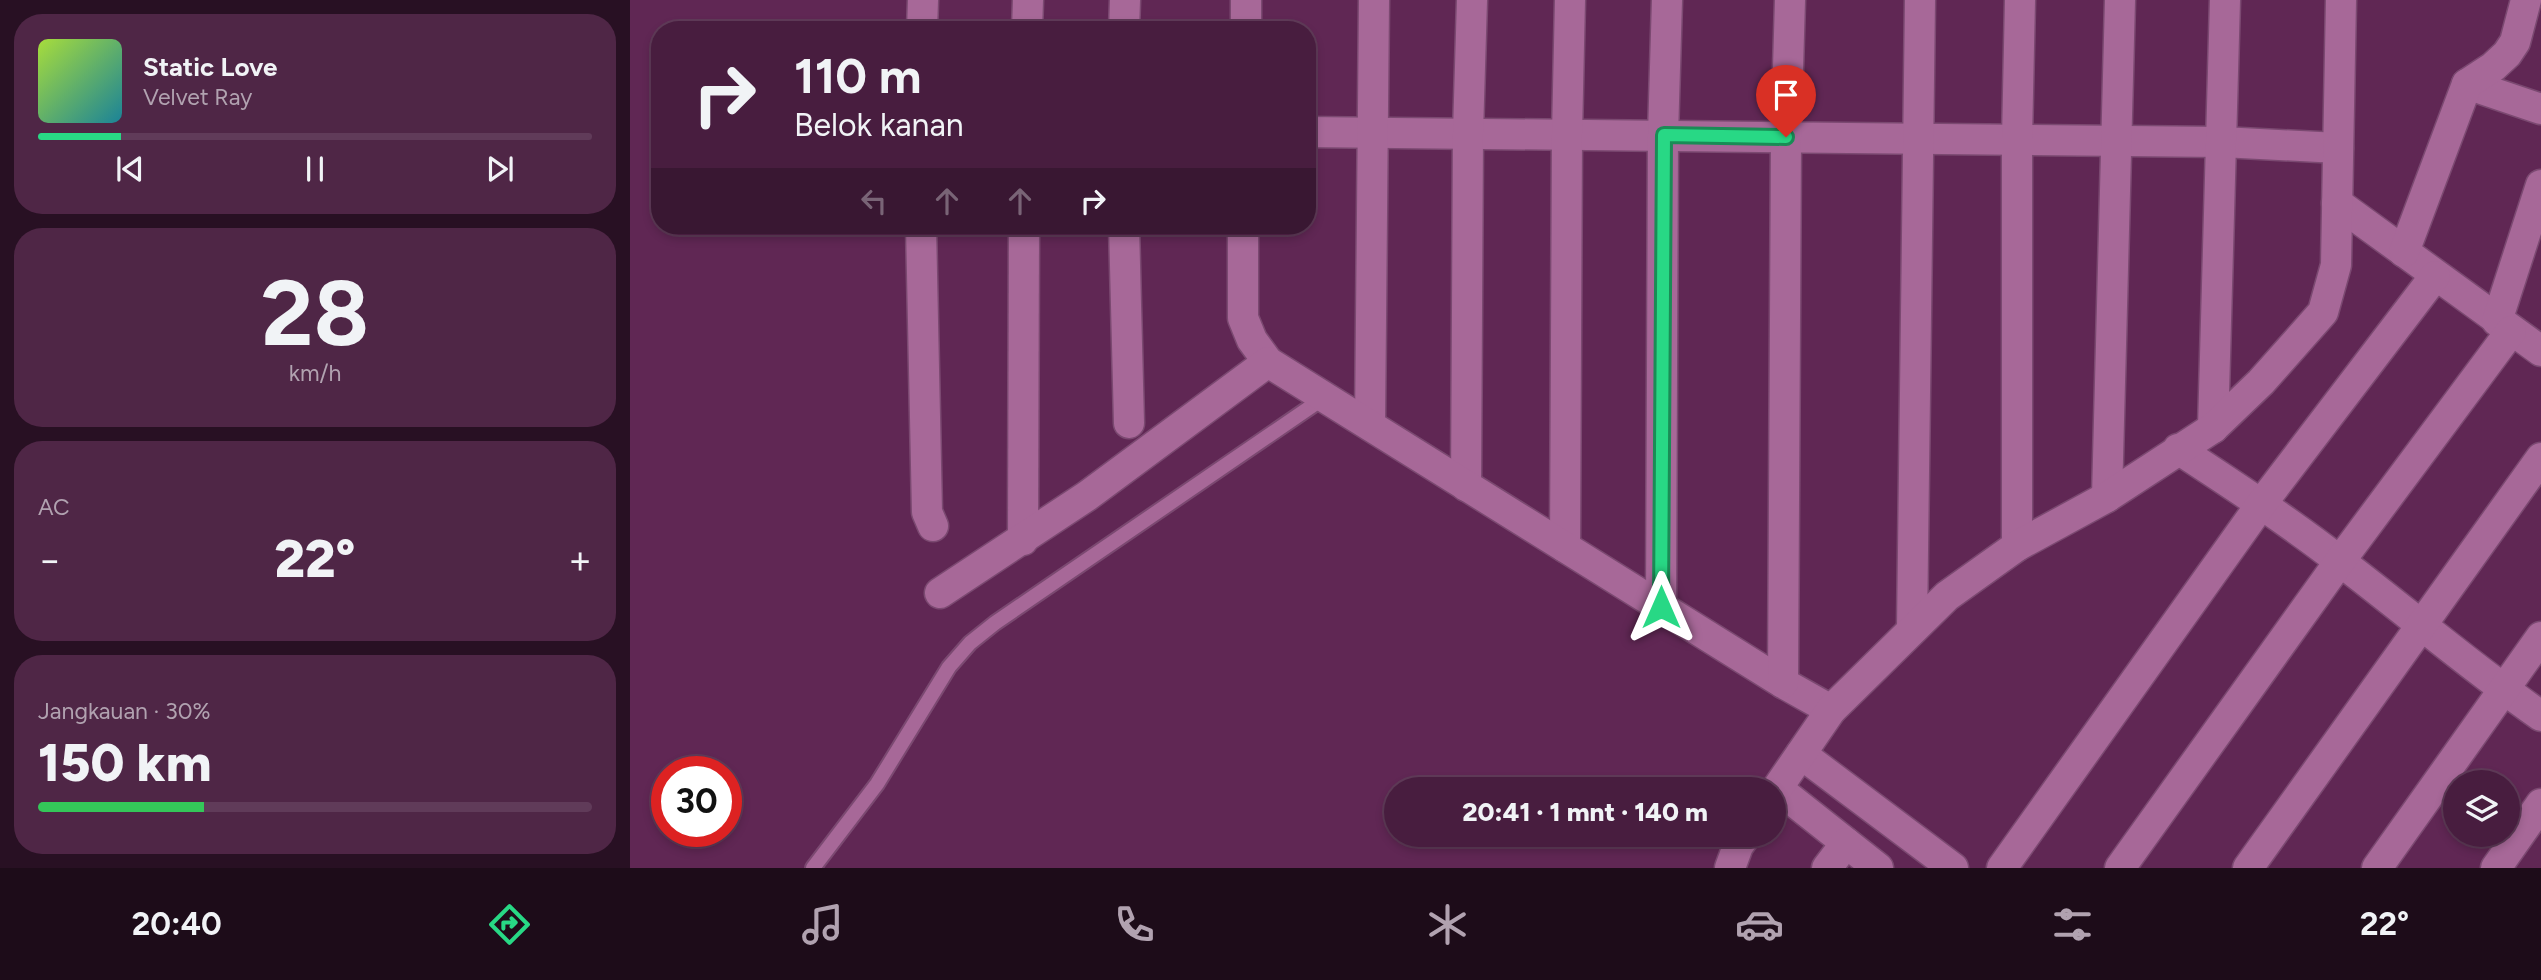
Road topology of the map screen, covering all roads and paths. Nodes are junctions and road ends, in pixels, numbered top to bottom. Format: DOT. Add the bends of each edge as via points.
graph roads {
  1 [pos="923,0"];
  2 [pos="1028,0"];
  3 [pos="1125,0"];
  4 [pos="1246,0"];
  5 [pos="1374,0"];
  6 [pos="1472,0"];
  7 [pos="1570,0"];
  8 [pos="1667,0"];
  9 [pos="1790,0"];
  10 [pos="1920,0"];
  11 [pos="2020,0"];
  12 [pos="2120,0"];
  13 [pos="2225,0"];
  14 [pos="2341,0"];
  15 [pos="2526,0"];
  16 [pos="922,21"];
  17 [pos="1027,21"];
  18 [pos="1124,21"];
  19 [pos="1245,21"];
  20 [pos="2467,84"];
  21 [pos="2541,109"];
  22 [pos="1316,132"];
  23 [pos="1371,132"];
  24 [pos="1468,133"];
  25 [pos="1567,134"];
  26 [pos="1664,135"];
  27 [pos="1786,137"];
  28 [pos="1917,138"];
  29 [pos="2017,139"];
  30 [pos="2117,140"];
  31 [pos="2222,142"];
  32 [pos="2338,148"];
  33 [pos="2541,185"];
  34 [pos="2337,204"];
  35 [pos="922,235"];
  36 [pos="1024,235"];
  37 [pos="1124,235"];
  38 [pos="1243,235"];
  39 [pos="2404,252"];
  40 [pos="2435,276"];
  41 [pos="2504,326"];
  42 [pos="2541,351"];
  43 [pos="1268,362"];
  44 [pos="1325,397"];
  45 [pos="1129,423"];
  46 [pos="1370,425"];
  47 [pos="2213,428"];
  48 [pos="2178,449"];
  49 [pos="2541,458"];
  50 [pos="1466,486"];
  51 [pos="2107,496"];
  52 [pos="2262,503"];
  53 [pos="933,526"];
  54 [pos="1023,540"];
  55 [pos="2017,546"];
  56 [pos="1565,547"];
  57 [pos="2340,561"];
  58 [pos="940,593"];
  59 [pos="1661,607"];
  60 [pos="2422,625"];
  61 [pos="1912,629"];
  62 [pos="2541,637"];
  63 [pos="1783,683"];
  64 [pos="2504,690"];
  65 [pos="1831,710"];
  66 [pos="2541,716"];
  67 [pos="1801,754"];
  68 [pos="1785,777"];
  69 [pos="1786,798"];
  70 [pos="2541,804"];
  71 [pos="1846,843"];
  72 [pos="1738,847"];
  73 [pos="813,868"];
  74 [pos="1730,868"];
  75 [pos="1827,868"];
  76 [pos="1878,868"];
  77 [pos="1953,868"];
  78 [pos="2002,868"];
  79 [pos="2120,868"];
  80 [pos="2248,868"];
  81 [pos="2377,868"];
  82 [pos="2496,868"];
  1 -- 16 [label="street"];
  2 -- 17 [label="street"];
  3 -- 18 [label="street"];
  4 -- 19 [label="street"];
  5 -- 23 [label="street"];
  6 -- 24 [label="street"];
  7 -- 25 [label="street"];
  8 -- 26 [label="street"];
  9 -- 27 [label="street"];
  10 -- 28 [label="street"];
  11 -- 29 [label="street"];
  12 -- 30 [label="street"];
  13 -- 31 [label="street"];
  14 -- 32 [label="street"];
  15 -- 20 [label="street" via="2515,42 2507,54"];
  20 -- 21 [label="street"];
  20 -- 39 [label="street"];
  22 -- 23 [label="street"];
  23 -- 24 [label="street"];
  23 -- 46 [label="street"];
  24 -- 25 [label="street"];
  24 -- 50 [label="street"];
  25 -- 26 [label="street"];
  25 -- 56 [label="street"];
  26 -- 27 [label="street"];
  26 -- 59 [label="street"];
  27 -- 28 [label="street"];
  27 -- 63 [label="street"];
  28 -- 29 [label="street"];
  28 -- 61 [label="street"];
  29 -- 30 [label="street"];
  29 -- 55 [label="street"];
  30 -- 31 [label="street"];
  30 -- 51 [label="street"];
  31 -- 32 [label="street"];
  31 -- 47 [label="street"];
  32 -- 34 [label="street"];
  33 -- 41 [label="street"];
  34 -- 39 [label="street"];
  34 -- 47 [label="street" via="2336,265 2323,312"];
  35 -- 53 [label="street" via="927,512"];
  36 -- 54 [label="street"];
  37 -- 45 [label="street"];
  38 -- 43 [label="street" via="1243,318"];
  39 -- 40 [label="street"];
  40 -- 41 [label="street"];
  40 -- 52 [label="street"];
  41 -- 42 [label="street"];
  41 -- 57 [label="street"];
  43 -- 44 [label="street"];
  43 -- 54 [label="street"];
  44 -- 46 [label="street"];
  44 -- 73 [label="lane" via="970,643 949,667 877,784"];
  46 -- 50 [label="street"];
  47 -- 48 [label="street"];
  48 -- 51 [label="street"];
  48 -- 52 [label="street"];
  49 -- 60 [label="street"];
  50 -- 56 [label="street"];
  51 -- 55 [label="street"];
  52 -- 57 [label="street"];
  52 -- 78 [label="street"];
  54 -- 58 [label="street"];
  55 -- 61 [label="street" via="1947,596"];
  56 -- 59 [label="street"];
  57 -- 60 [label="street"];
  57 -- 79 [label="street"];
  59 -- 63 [label="street"];
  60 -- 64 [label="street"];
  60 -- 80 [label="street"];
  61 -- 65 [label="street"];
  62 -- 64 [label="street"];
  63 -- 65 [label="street"];
  64 -- 66 [label="street"];
  64 -- 81 [label="street"];
  65 -- 67 [label="street"];
  67 -- 68 [label="street"];
  67 -- 77 [label="street"];
  69 -- 71 [label="street"];
  70 -- 82 [label="street"];
  71 -- 75 [label="street"];
  71 -- 76 [label="street"];
  72 -- 74 [label="street"];
}
